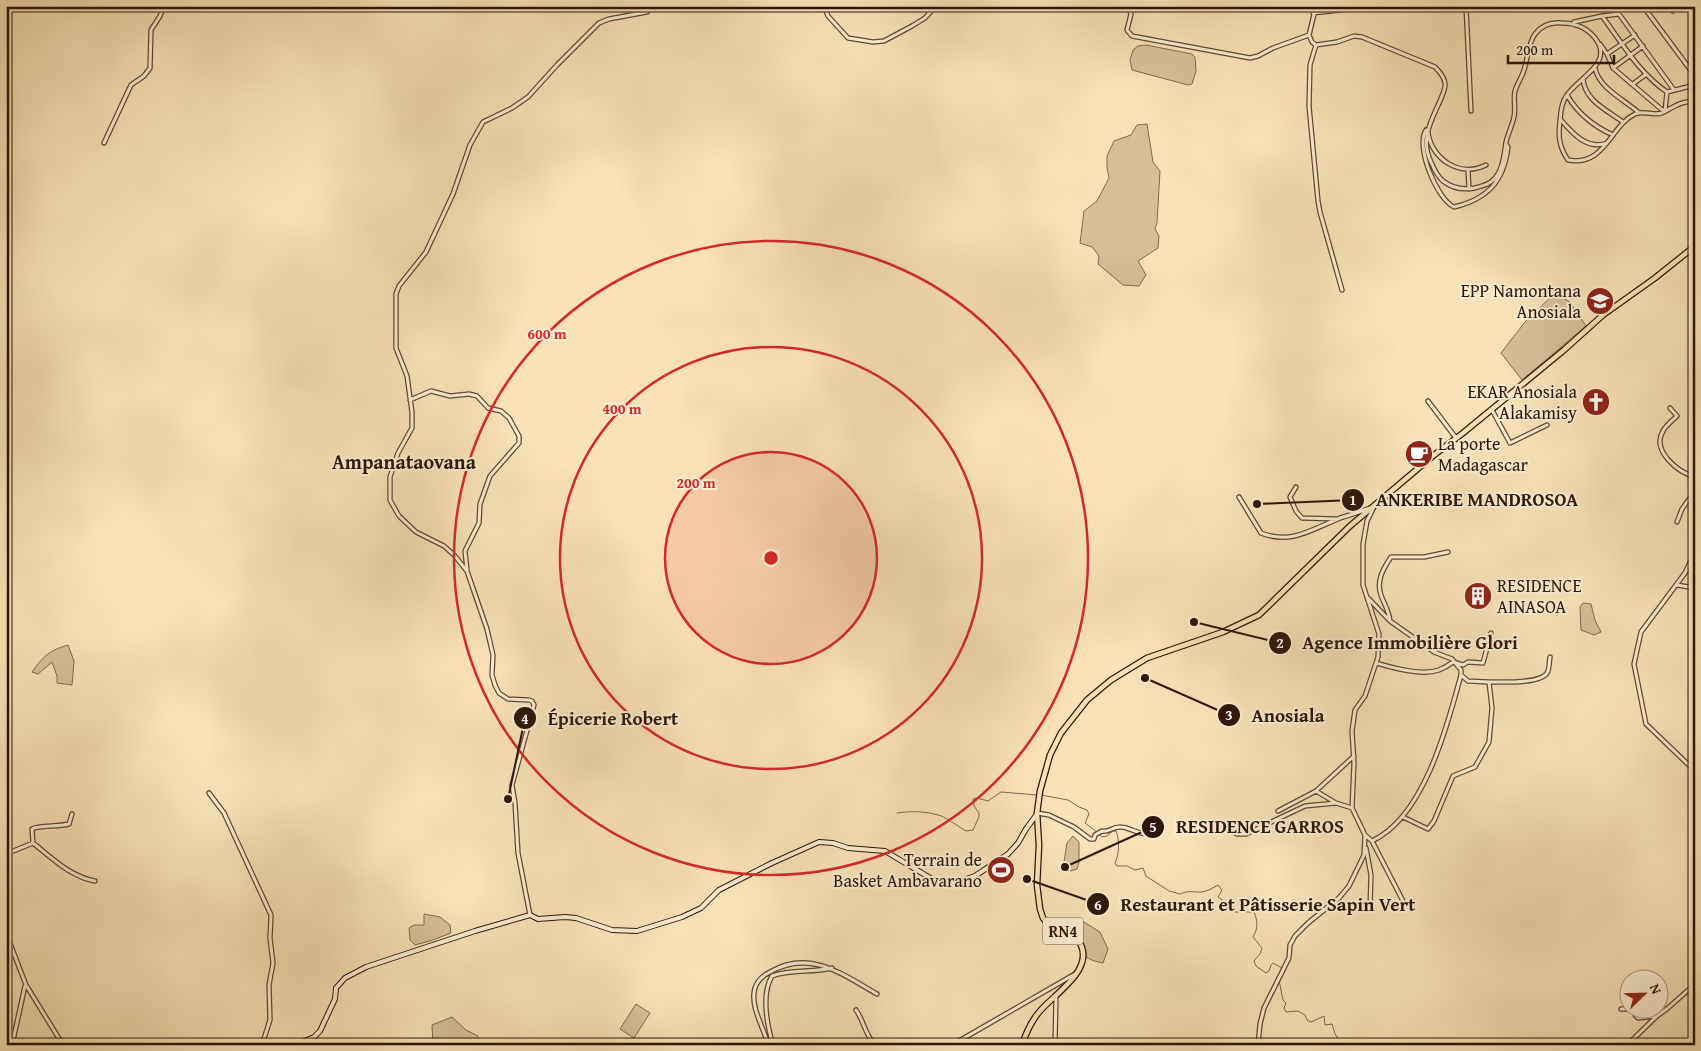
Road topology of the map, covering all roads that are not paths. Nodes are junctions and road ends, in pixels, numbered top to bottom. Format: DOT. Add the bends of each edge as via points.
graph roads {
  1 [pos="164,6"];
  2 [pos="655,6"];
  3 [pos="824,6"];
  4 [pos="936,6"];
  5 [pos="1128,6"];
  6 [pos="1316,6"];
  7 [pos="1466,6"];
  8 [pos="1643,6"];
  9 [pos="1358,8"];
  10 [pos="1313,13"];
  11 [pos="1602,16"];
  12 [pos="1573,23"];
  13 [pos="1309,35"];
  14 [pos="1635,35"];
  15 [pos="1595,38"];
  16 [pos="1622,43"];
  17 [pos="1316,45"];
  18 [pos="1643,46"];
  19 [pos="1607,54"];
  20 [pos="1630,55"];
  21 [pos="1595,67"];
  22 [pos="1613,68"];
  23 [pos="1645,75"];
  24 [pos="1695,76"];
  25 [pos="1583,79"];
  26 [pos="1633,84"];
  27 [pos="1695,85"];
  28 [pos="1674,90"];
  29 [pos="1667,92"];
  30 [pos="1567,94"];
  31 [pos="1695,102"];
  32 [pos="1471,111"];
  33 [pos="1665,111"];
  34 [pos="1638,112"];
  35 [pos="1560,120"];
  36 [pos="1623,122"];
  37 [pos="1427,128"];
  38 [pos="1613,135"];
  39 [pos="104,143"];
  40 [pos="1608,143"];
  41 [pos="1506,144"];
  42 [pos="1486,165"];
  43 [pos="1468,170"];
  44 [pos="1469,189"];
  45 [pos="1695,246"];
  46 [pos="1342,290"];
  47 [pos="410,400"];
  48 [pos="1428,401"];
  49 [pos="1670,408"];
  50 [pos="1492,410"];
  51 [pos="1547,425"];
  52 [pos="1456,438"];
  53 [pos="1695,477"];
  54 [pos="1296,486"];
  55 [pos="1695,486"];
  56 [pos="1239,497"];
  57 [pos="1375,505"];
  58 [pos="1340,518"];
  59 [pos="1677,522"];
  60 [pos="1448,552"];
  61 [pos="1695,552"];
  62 [pos="467,571"];
  63 [pos="1677,585"];
  64 [pos="1695,588"];
  65 [pos="1367,597"];
  66 [pos="1390,621"];
  67 [pos="1491,633"];
  68 [pos="1550,657"];
  69 [pos="1453,662"];
  70 [pos="1376,663"];
  71 [pos="1461,675"];
  72 [pos="1489,682"];
  73 [pos="1354,756"];
  74 [pos="1695,772"];
  75 [pos="1316,791"];
  76 [pos="209,793"];
  77 [pos="1336,803"];
  78 [pos="1352,808"];
  79 [pos="1278,810"];
  80 [pos="1037,813"];
  81 [pos="72,814"];
  82 [pos="1402,817"];
  83 [pos="1160,824"];
  84 [pos="1191,826"];
  85 [pos="1365,835"];
  86 [pos="1372,841"];
  87 [pos="33,843"];
  88 [pos="1366,848"];
  89 [pos="6,854"];
  90 [pos="95,881"];
  91 [pos="1404,903"];
  92 [pos="1370,908"];
  93 [pos="530,915"];
  94 [pos="6,933"];
  95 [pos="11,945"];
  96 [pos="6,954"];
  97 [pos="832,968"];
  98 [pos="1078,972"];
  99 [pos="1695,984"];
  100 [pos="26,985"];
  101 [pos="877,994"];
  102 [pos="1056,996"];
  103 [pos="1668,1008"];
  104 [pos="856,1010"];
  105 [pos="1655,1018"];
  106 [pos="12,1045"];
  107 [pos="63,1045"];
  108 [pos="262,1045"];
  109 [pos="296,1045"];
  110 [pos="768,1045"];
  111 [pos="773,1045"];
  112 [pos="875,1045"];
  113 [pos="952,1045"];
  114 [pos="1022,1045"];
  115 [pos="1055,1045"];
  116 [pos="1258,1045"];
  117 [pos="1626,1045"];
  1 -- 39 [label="street" via="151,30 150,68 131,84"];
  2 -- 47 [label="street" via="647,12 599,23 528,97 483,122 470,144 453,194 426,252 396,294 396,348"];
  3 -- 4 [label="street" via="828,16 848,38 873,42 884,41 912,26"];
  5 -- 13 [label="street" via="1132,14 1127,30 1132,36 1234,56 1258,56"];
  6 -- 10 [label="street"];
  7 -- 32 [label="street"];
  8 -- 24 [label="street"];
  9 -- 10 [label="street"];
  10 -- 13 [label="street"];
  11 -- 12 [label="street"];
  11 -- 14 [label="street" via="1619,14"];
  11 -- 16 [label="street"];
  12 -- 15 [label="street"];
  12 -- 41 [label="street" via="1554,22 1536,33 1516,90 1514,117"];
  13 -- 17 [label="street"];
  14 -- 16 [label="street"];
  14 -- 18 [label="street"];
  15 -- 19 [label="street"];
  15 -- 21 [label="street" via="1601,57"];
  16 -- 19 [label="street"];
  16 -- 20 [label="street"];
  17 -- 37 [label="street" via="1362,37 1435,67 1445,82 1444,90"];
  17 -- 46 [label="street" via="1310,66 1309,98 1318,200"];
  18 -- 20 [label="street"];
  18 -- 28 [label="street"];
  19 -- 22 [label="street"];
  20 -- 22 [label="street"];
  20 -- 23 [label="street"];
  21 -- 25 [label="street"];
  21 -- 34 [label="street" via="1602,84"];
  22 -- 26 [label="street"];
  23 -- 26 [label="street"];
  23 -- 29 [label="street"];
  25 -- 30 [label="street"];
  25 -- 36 [label="street" via="1591,99"];
  26 -- 33 [label="street"];
  27 -- 28 [label="street"];
  28 -- 29 [label="street"];
  29 -- 33 [label="street"];
  30 -- 35 [label="street"];
  30 -- 38 [label="street" via="1577,112"];
  31 -- 33 [label="street"];
  33 -- 34 [label="street" via="1658,114"];
  34 -- 36 [label="street"];
  35 -- 40 [label="street" via="1578,139 1596,145"];
  35 -- 40 [label="street" via="1560,144 1568,160 1594,156"];
  36 -- 38 [label="street"];
  37 -- 41 [label="street" via="1422,139 1426,160 1441,196 1454,207 1476,200 1495,185 1505,166"];
  37 -- 43 [label="street" via="1436,154 1454,167"];
  37 -- 44 [label="street" via="1426,147 1435,172 1447,184"];
  38 -- 40 [label="street"];
  41 -- 44 [label="street" via="1502,164 1493,180"];
  42 -- 43 [label="street"];
  43 -- 44 [label="street"];
  45 -- 50 [label="main road" via="1603,315"];
  47 -- 62 [label="street" via="412,428 398,453 390,477 390,500 399,516 416,532 444,546"];
  47 -- 62 [label="street" via="431,391 450,396 477,396 488,408 501,411 509,418 519,436 519,443 487,482 480,504 479,523 465,551"];
  48 -- 52 [label="street"];
  49 -- 53 [label="street" via="1677,416 1662,432 1660,444 1674,466"];
  50 -- 51 [label="street" via="1510,443"];
  50 -- 52 [label="main road"];
  52 -- 57 [label="main road"];
  54 -- 58 [label="street" via="1290,497 1302,518"];
  55 -- 59 [label="street"];
  56 -- 58 [label="street" via="1261,533 1272,537 1308,533"];
  57 -- 58 [label="street"];
  57 -- 65 [label="street" via="1367,521 1363,544 1363,585"];
  57 -- 80 [label="main road, RN4" via="1259,615 1223,632 1147,658 1095,691 1062,733 1050,755"];
  60 -- 66 [label="street" via="1391,558 1381,572 1380,593"];
  61 -- 63 [label="street"];
  62 -- 93 [label="street" via="494,655 492,676 499,693 508,699 532,701 534,705 512,785 518,853"];
  63 -- 64 [label="street"];
  63 -- 74 [label="street" via="1640,632 1634,664 1646,724"];
  65 -- 66 [label="street"];
  65 -- 70 [label="street" via="1379,634"];
  66 -- 69 [label="street"];
  67 -- 69 [label="street" via="1483,663 1468,662 1464,665"];
  68 -- 72 [label="street" via="1548,670 1541,678"];
  69 -- 70 [label="street" via="1431,672 1402,671"];
  69 -- 71 [label="street" via="1461,670"];
  70 -- 73 [label="street" via="1365,696 1353,717"];
  71 -- 72 [label="street" via="1468,680"];
  71 -- 82 [label="street" via="1440,748 1424,784"];
  72 -- 82 [label="street" via="1492,708 1489,742 1475,767 1453,776 1428,829"];
  73 -- 75 [label="street"];
  73 -- 78 [label="street"];
  75 -- 77 [label="street"];
  75 -- 79 [label="street"];
  76 -- 108 [label="street" via="224,813 271,915 270,1020"];
  77 -- 78 [label="street"];
  77 -- 84 [label="street" via="1305,806 1246,834 1237,834 1222,827"];
  78 -- 85 [label="street"];
  80 -- 83 [label="street" via="1074,827 1090,839 1117,827 1146,834"];
  80 -- 93 [label="street" via="1008,854 975,876 961,881 932,879 885,851 819,842 719,890 701,908 636,932 612,930 576,918 538,919"];
  80 -- 98 [label="main road, RN4" via="1038,903 1048,924 1070,934 1081,944 1084,958"];
  81 -- 87 [label="street" via="69,824 32,829"];
  82 -- 86 [label="street" via="1387,833"];
  85 -- 86 [label="street"];
  85 -- 88 [label="street"];
  86 -- 91 [label="street"];
  87 -- 89 [label="street"];
  87 -- 90 [label="street" via="75,874"];
  88 -- 92 [label="street" via="1371,875"];
  88 -- 116 [label="street" via="1349,886 1295,936 1290,945 1289,958 1264,1008"];
  93 -- 109 [label="street" via="475,930 366,967 344,978 336,988 320,1031"];
  94 -- 95 [label="street"];
  95 -- 96 [label="street"];
  95 -- 100 [label="street"];
  97 -- 101 [label="street"];
  97 -- 110 [label="street" via="810,962 799,963 773,970 758,982 754,1002"];
  97 -- 111 [label="street" via="772,976 765,992 768,1029"];
  98 -- 102 [label="main road"];
  98 -- 113 [label="street"];
  99 -- 103 [label="street"];
  100 -- 106 [label="street"];
  100 -- 107 [label="street"];
  102 -- 114 [label="main road" via="1030,1025"];
  102 -- 115 [label="street"];
  104 -- 112 [label="street"];
  105 -- 117 [label="street"];
}
